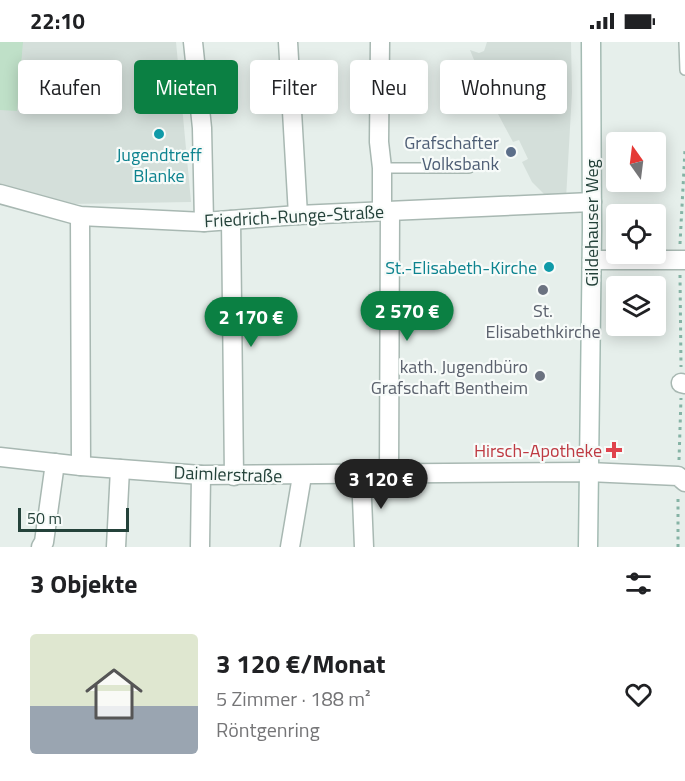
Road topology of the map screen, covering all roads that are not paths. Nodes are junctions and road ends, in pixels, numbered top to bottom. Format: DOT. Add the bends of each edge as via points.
graph roads {
  1 [pos="194,42"];
  2 [pos="288,42"];
  3 [pos="380,42"];
  4 [pos="591,42"];
  5 [pos="684,42"];
  6 [pos="685,70"];
  7 [pos="382,168"];
  8 [pos="470,168"];
  9 [pos="0,194"];
  10 [pos="592,202"];
  11 [pos="386,211"];
  12 [pos="298,215"];
  13 [pos="80,216"];
  14 [pos="231,220"];
  15 [pos="204,222"];
  16 [pos="592,260"];
  17 [pos="682,260"];
  18 [pos="0,457"];
  19 [pos="55,463"];
  20 [pos="81,466"];
  21 [pos="120,469"];
  22 [pos="588,472"];
  23 [pos="361,474"];
  24 [pos="389,474"];
  25 [pos="201,475"];
  26 [pos="234,476"];
  27 [pos="303,476"];
  28 [pos="682,479"];
  29 [pos="41,547"];
  30 [pos="116,547"];
  31 [pos="200,547"];
  32 [pos="290,547"];
  33 [pos="364,547"];
  34 [pos="588,547"];
  1 -- 15 [label="street" via="202,128"];
  2 -- 12 [label="street"];
  3 -- 7 [label="street"];
  4 -- 10 [label="street, Gildehauser Weg"];
  5 -- 6 [label="lane"];
  7 -- 8 [label="lane"];
  7 -- 11 [label="street"];
  9 -- 13 [label="street, Friedrich-Runge-Straße"];
  10 -- 11 [label="street, Friedrich-Runge-Straße"];
  10 -- 16 [label="street, Gildehauser Weg"];
  11 -- 12 [label="street, Friedrich-Runge-Straße"];
  11 -- 24 [label="street"];
  12 -- 14 [label="street, Friedrich-Runge-Straße"];
  13 -- 15 [label="street, Friedrich-Runge-Straße"];
  13 -- 20 [label="street"];
  14 -- 15 [label="street, Friedrich-Runge-Straße"];
  14 -- 26 [label="street"];
  16 -- 17 [label="street"];
  16 -- 22 [label="street, Gildehauser Weg"];
  18 -- 19 [label="street, Daimlerstraße"];
  19 -- 20 [label="street, Daimlerstraße"];
  19 -- 29 [label="street"];
  20 -- 21 [label="street, Daimlerstraße"];
  21 -- 25 [label="street, Daimlerstraße"];
  21 -- 30 [label="street"];
  22 -- 24 [label="street, Daimlerstraße"];
  22 -- 28 [label="street, Daimlerstraße"];
  22 -- 34 [label="street, Gildehauser Weg"];
  23 -- 24 [label="street, Daimlerstraße"];
  23 -- 27 [label="street, Daimlerstraße"];
  23 -- 33 [label="street"];
  25 -- 26 [label="street, Daimlerstraße"];
  25 -- 31 [label="street"];
  26 -- 27 [label="street, Daimlerstraße"];
  27 -- 32 [label="street"];
}
